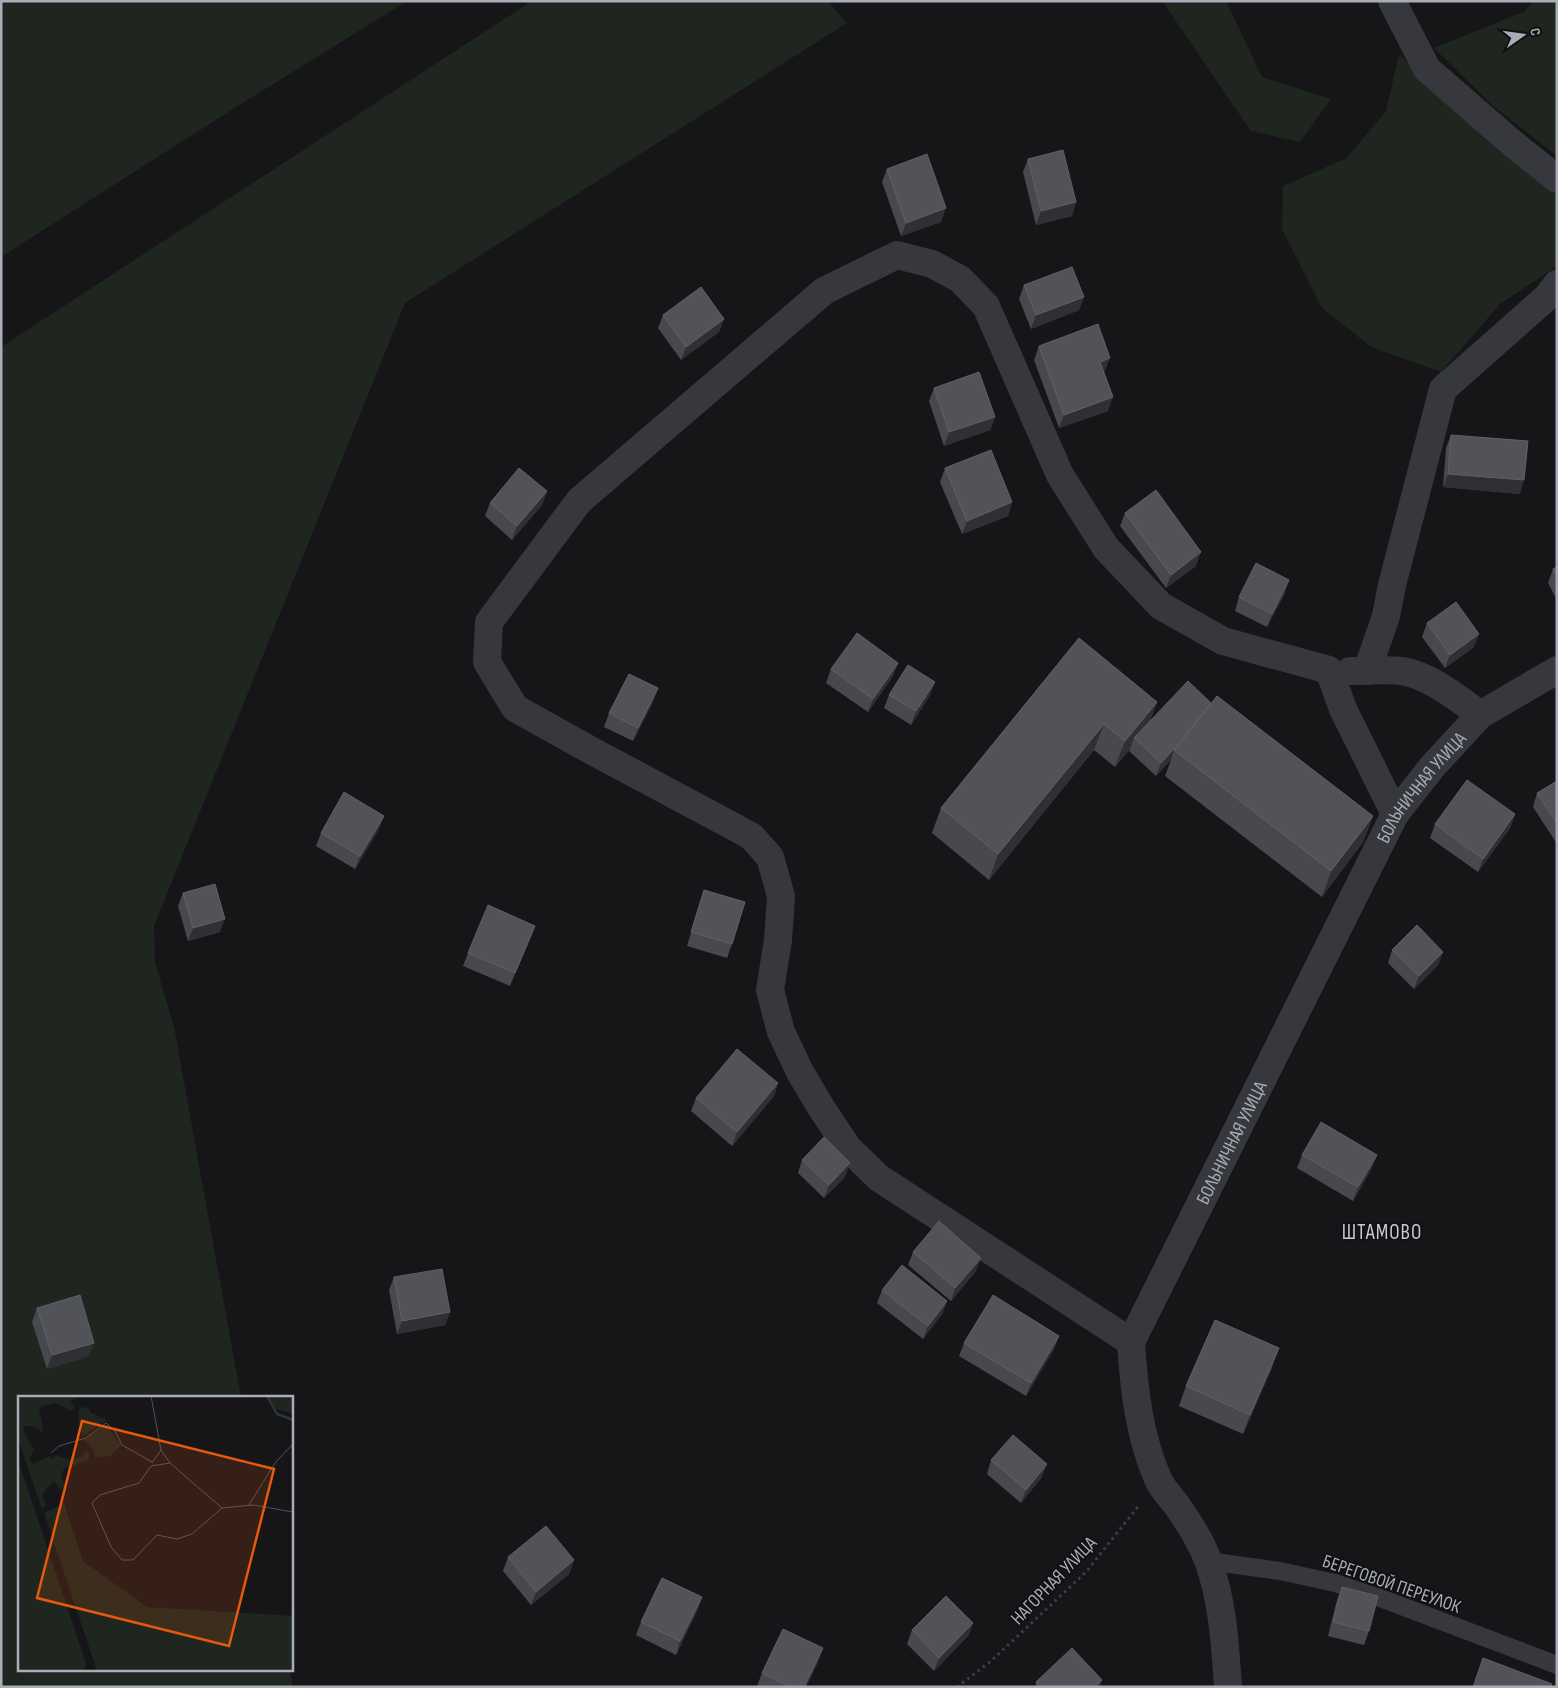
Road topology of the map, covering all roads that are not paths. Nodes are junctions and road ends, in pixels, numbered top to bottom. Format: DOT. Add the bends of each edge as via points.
graph roads {
  1 [pos="1392,1"];
  2 [pos="1557,179"];
  3 [pos="1557,284"];
  4 [pos="1329,670"];
  5 [pos="1557,670"];
  6 [pos="1367,671"];
  7 [pos="1480,715"];
  8 [pos="1395,814"];
  9 [pos="1131,1342"];
  10 [pos="1208,1561"];
  11 [pos="1557,1665"];
  12 [pos="1228,1687"];
  1 -- 2 [label="street" via="1426,69"];
  3 -- 6 [label="street" via="1547,297 1443,388 1386,616"];
  4 -- 6 [label="street"];
  4 -- 8 [label="street" via="1343,709"];
  4 -- 9 [label="street" via="1223,641 1161,606 1106,548 1060,475 986,306 960,279 932,264 897,255 824,291 579,501 489,622 487,662 515,708 751,836 770,857 781,896 770,990 781,1032 800,1072 848,1148 879,1178"];
  5 -- 7 [label="street, БОЛЬНИЧНАЯ УЛИЦА"];
  6 -- 7 [label="street" via="1403,671 1430,681 1457,696"];
  7 -- 8 [label="street, БОЛЬНИЧНАЯ УЛИЦА" via="1432,767"];
  8 -- 9 [label="street, БОЛЬНИЧНАЯ УЛИЦА"];
  9 -- 10 [label="street" via="1138,1411 1158,1480 1178,1506"];
  10 -- 11 [label="lane, БЕРЕГОВОЙ ПЕРЕУЛОК" via="1335,1583"];
  10 -- 12 [label="street" via="1224,1630"];
}
